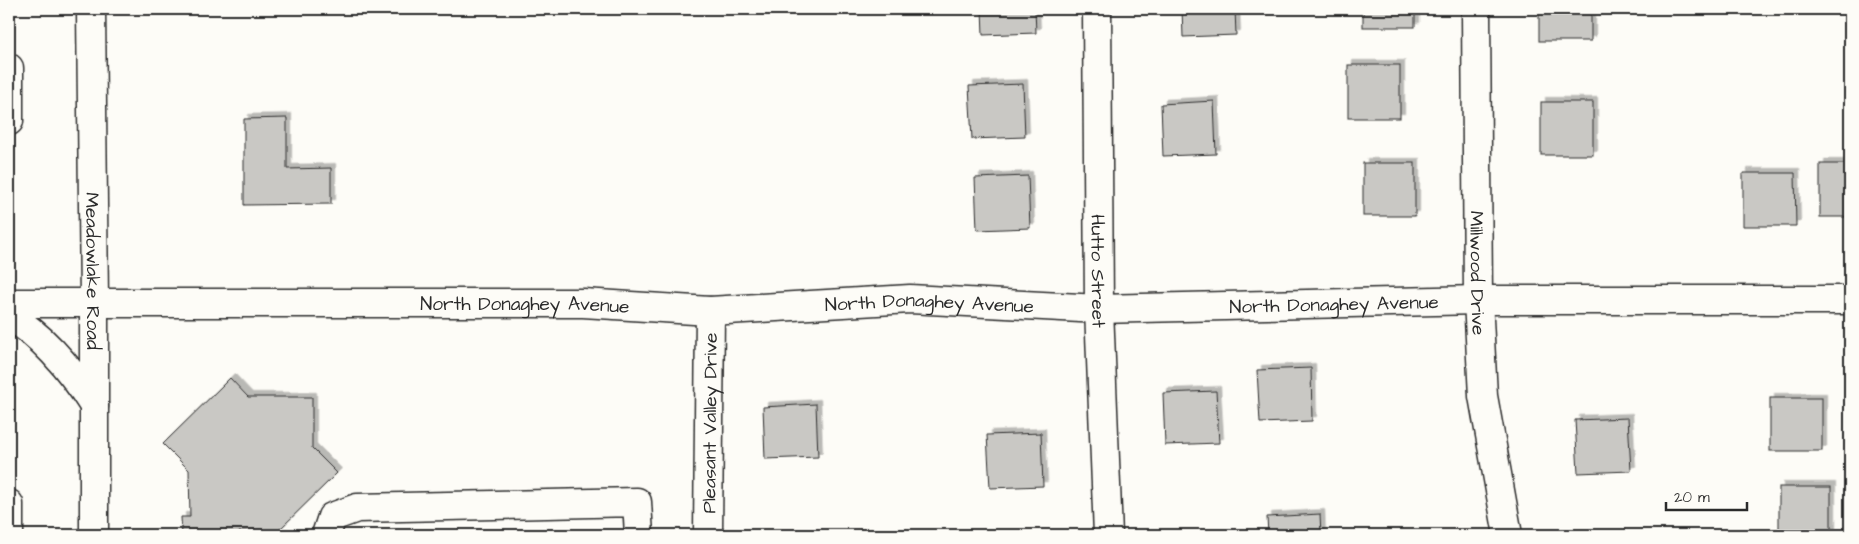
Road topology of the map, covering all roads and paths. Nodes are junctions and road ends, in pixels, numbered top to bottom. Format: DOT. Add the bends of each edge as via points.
graph roads {
  1 [pos="91,9"];
  2 [pos="1097,9"];
  3 [pos="1476,9"];
  4 [pos="9,68"];
  5 [pos="9,121"];
  6 [pos="1478,300"];
  7 [pos="1850,300"];
  8 [pos="94,302"];
  9 [pos="9,303"];
  10 [pos="1099,309"];
  11 [pos="710,310"];
  12 [pos="9,316"];
  13 [pos="94,406"];
  14 [pos="9,504"];
  15 [pos="9,535"];
  16 [pos="94,535"];
  17 [pos="326,535"];
  18 [pos="639,535"];
  19 [pos="708,535"];
  20 [pos="1108,535"];
  21 [pos="1508,535"];
  1 -- 8 [label="street, Meadowlake Road"];
  2 -- 10 [label="street, Hutto Street"];
  3 -- 6 [label="street, Millwood Drive"];
  4 -- 5 [label="street"];
  6 -- 7 [label="street, North Donaghey Avenue"];
  6 -- 10 [label="street, North Donaghey Avenue"];
  6 -- 21 [label="street, Millwood Drive" via="1483,396"];
  8 -- 9 [label="street, North Donaghey Avenue"];
  8 -- 11 [label="street, North Donaghey Avenue" via="584,303"];
  8 -- 13 [label="street, Meadowlake Road"];
  10 -- 11 [label="street, North Donaghey Avenue" via="910,300"];
  10 -- 20 [label="street, Hutto Street"];
  11 -- 19 [label="street, Pleasant Valley Drive"];
  12 -- 13 [label="street" via="50,348 76,378"];
  13 -- 16 [label="street, Meadowlake Road"];
  14 -- 15 [label="street"];
  17 -- 18 [label="street" via="332,517 357,508 637,502"];
}
